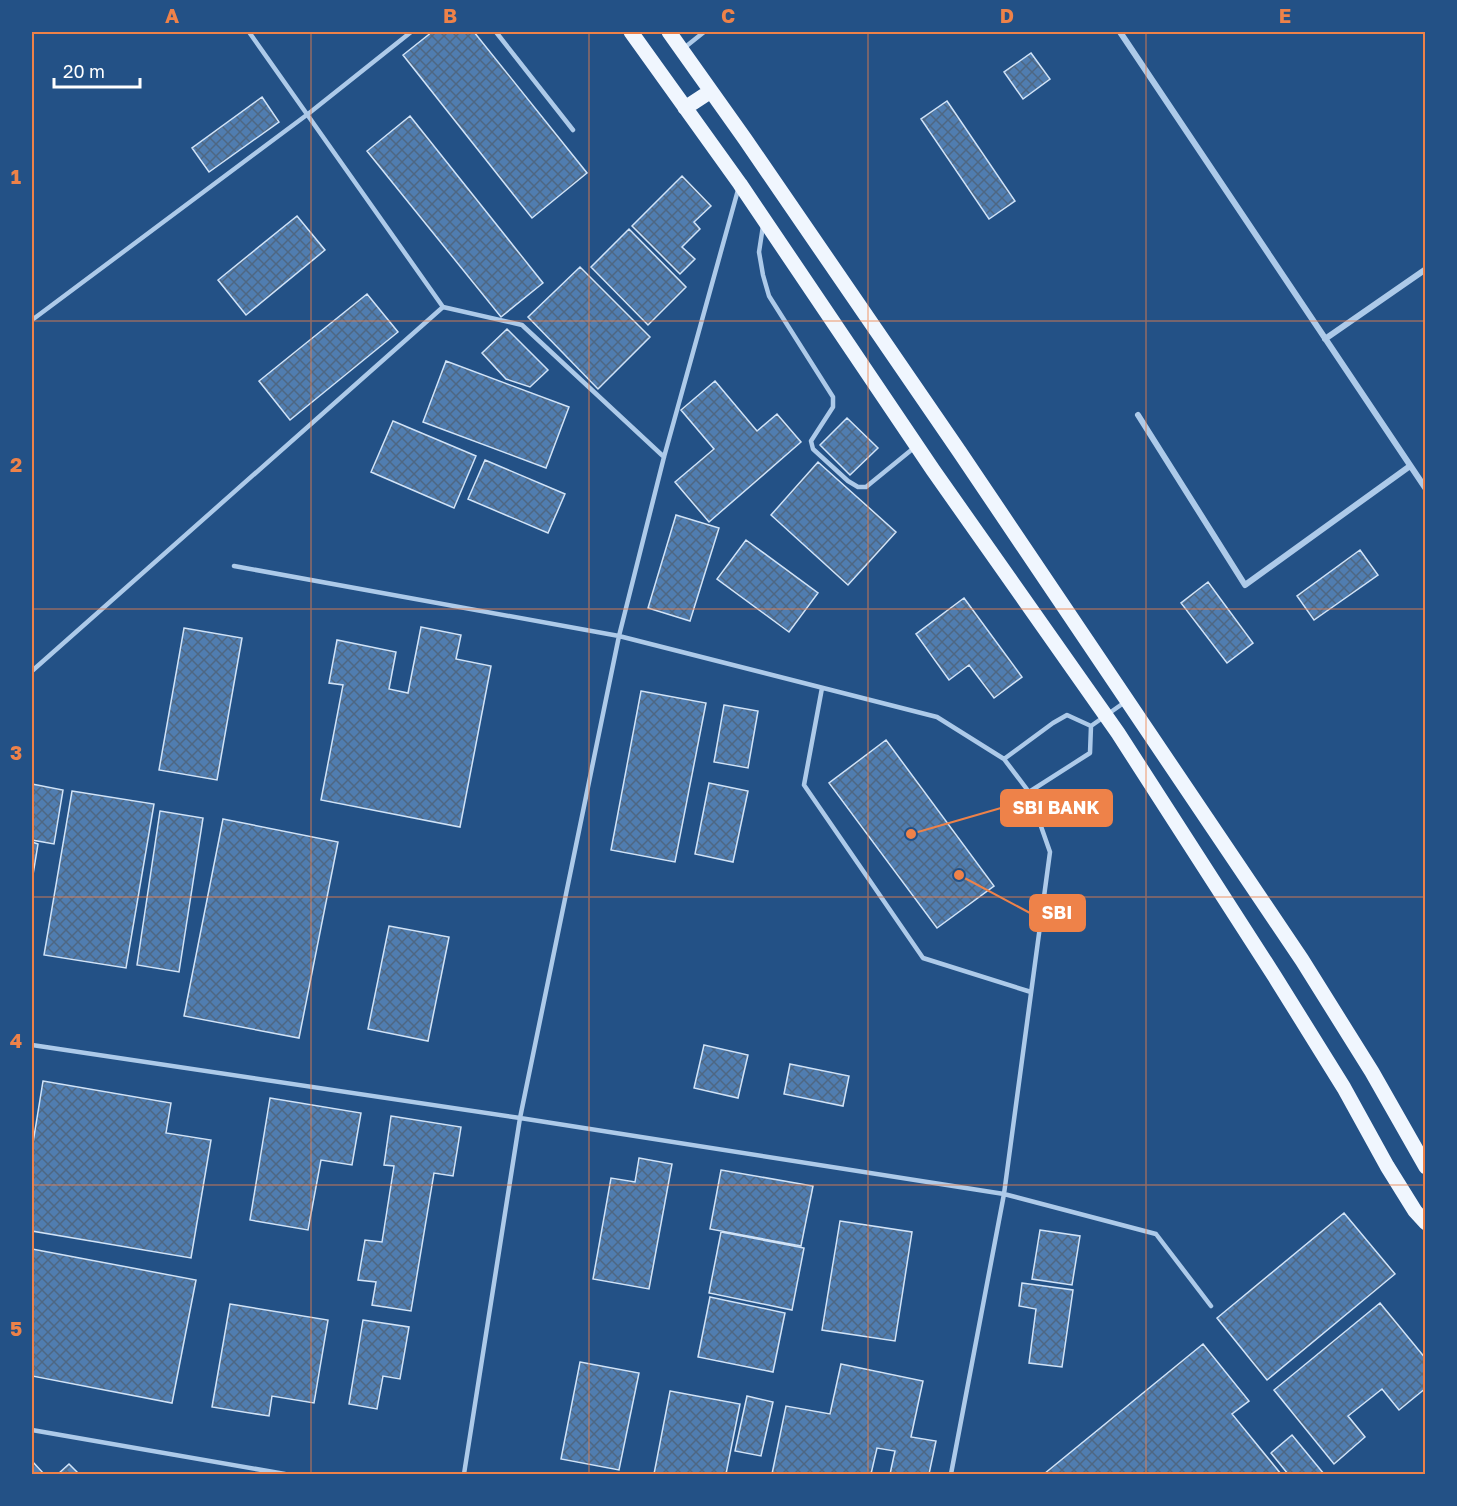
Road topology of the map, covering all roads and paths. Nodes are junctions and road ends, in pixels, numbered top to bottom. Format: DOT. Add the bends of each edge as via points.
graph roads {
  1 [pos="249,32"];
  2 [pos="411,32"];
  3 [pos="496,32"];
  4 [pos="631,32"];
  5 [pos="669,32"];
  6 [pos="704,32"];
  7 [pos="1120,32"];
  8 [pos="681,49"];
  9 [pos="711,91"];
  10 [pos="685,108"];
  11 [pos="308,114"];
  12 [pos="573,130"];
  13 [pos="740,184"];
  14 [pos="764,220"];
  15 [pos="1425,269"];
  16 [pos="443,307"];
  17 [pos="32,320"];
  18 [pos="1325,339"];
  19 [pos="1138,415"];
  20 [pos="917,446"];
  21 [pos="664,457"];
  22 [pos="1410,466"];
  23 [pos="1425,489"];
  24 [pos="234,566"];
  25 [pos="619,636"];
  26 [pos="32,671"];
  27 [pos="822,688"];
  28 [pos="1127,700"];
  29 [pos="1106,715"];
  30 [pos="1091,726"];
  31 [pos="1004,759"];
  32 [pos="1029,792"];
  33 [pos="1031,992"];
  34 [pos="32,1045"];
  35 [pos="520,1118"];
  36 [pos="1425,1167"];
  37 [pos="1004,1194"];
  38 [pos="1425,1223"];
  39 [pos="1211,1306"];
  40 [pos="32,1430"];
  41 [pos="285,1474"];
  42 [pos="464,1474"];
  43 [pos="951,1474"];
  1 -- 11 [label="lane"];
  2 -- 11 [label="lane"];
  3 -- 12 [label="lane"];
  4 -- 10 [label="main road"];
  5 -- 8 [label="main road"];
  6 -- 8 [label="lane"];
  7 -- 18 [label="street"];
  8 -- 9 [label="main road"];
  9 -- 10 [label="main road"];
  9 -- 28 [label="main road"];
  10 -- 13 [label="main road"];
  11 -- 16 [label="lane"];
  11 -- 17 [label="lane"];
  13 -- 14 [label="main road"];
  13 -- 21 [label="lane"];
  14 -- 20 [label="main road"];
  14 -- 20 [label="lane" via="759,252 769,296 833,397 833,407 812,441 813,448 848,481 866,487"];
  15 -- 18 [label="street"];
  16 -- 21 [label="lane" via="522,325"];
  16 -- 26 [label="lane"];
  18 -- 22 [label="street"];
  19 -- 22 [label="street" via="1245,585"];
  20 -- 29 [label="main road"];
  21 -- 25 [label="lane"];
  22 -- 23 [label="street"];
  24 -- 25 [label="lane"];
  25 -- 27 [label="lane"];
  25 -- 35 [label="lane"];
  27 -- 31 [label="lane" via="938,717"];
  27 -- 33 [label="lane" via="804,785 922,958"];
  28 -- 29 [label="lane"];
  28 -- 36 [label="main road" via="1302,960"];
  29 -- 30 [label="lane"];
  29 -- 38 [label="main road" via="1275,977"];
  30 -- 31 [label="lane" via="1067,715"];
  30 -- 32 [label="lane" via="1090,753"];
  31 -- 32 [label="lane"];
  32 -- 33 [label="lane" via="1050,852"];
  33 -- 37 [label="lane"];
  34 -- 35 [label="lane"];
  35 -- 37 [label="lane"];
  35 -- 42 [label="lane"];
  37 -- 39 [label="lane" via="1156,1234"];
  37 -- 43 [label="lane"];
  40 -- 41 [label="lane"];
}
